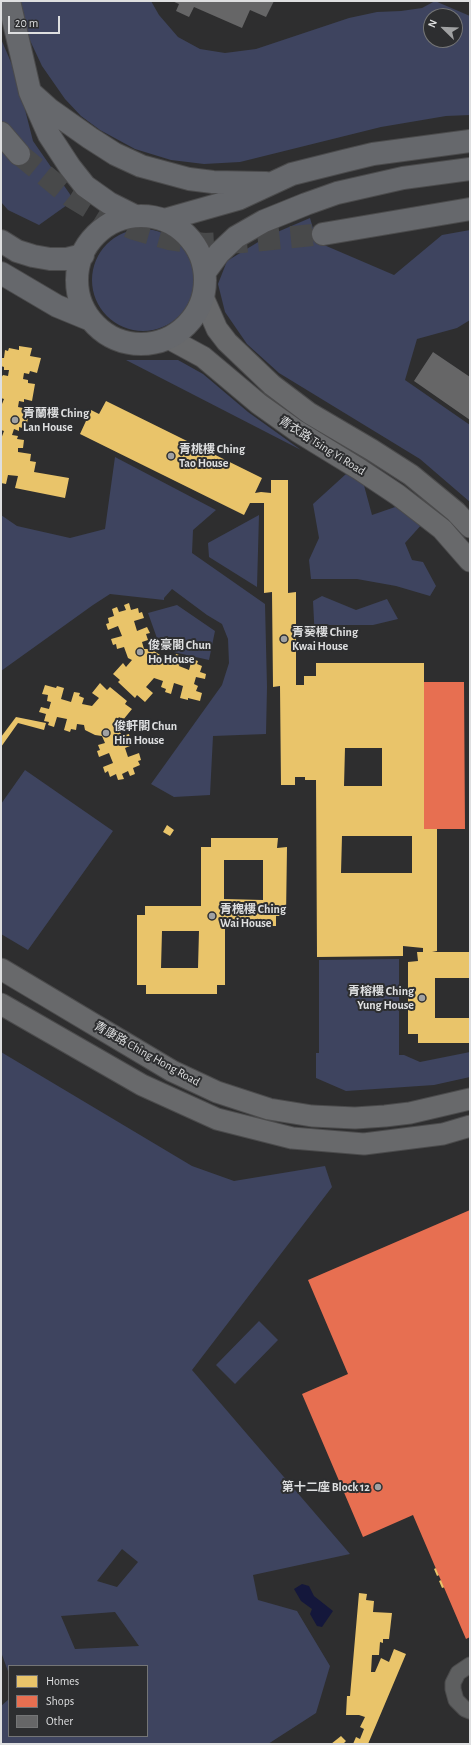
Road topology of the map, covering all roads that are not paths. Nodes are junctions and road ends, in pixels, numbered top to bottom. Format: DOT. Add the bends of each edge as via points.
graph roads {
  1 [pos="10,7"];
  2 [pos="30,92"];
  3 [pos="1,133"];
  4 [pos="470,141"];
  5 [pos="20,154"];
  6 [pos="470,169"];
  7 [pos="269,184"];
  8 [pos="470,208"];
  9 [pos="135,216"];
  10 [pos="164,220"];
  11 [pos="323,234"];
  12 [pos="1,241"];
  13 [pos="83,255"];
  14 [pos="205,272"];
  15 [pos="1,273"];
  16 [pos="203,297"];
  17 [pos="91,320"];
  18 [pos="168,338"];
  19 [pos="470,527"];
  20 [pos="470,561"];
  21 [pos="1,969"];
  22 [pos="1,1004"];
  23 [pos="470,1099"];
  24 [pos="470,1126"];
  25 [pos="470,1665"];
  26 [pos="470,1711"];
  1 -- 2 [label="main road"];
  2 -- 7 [label="main road" via="90,138 141,166 197,180"];
  2 -- 9 [label="main road" via="49,135 85,186 101,198"];
  3 -- 5 [label="main road"];
  4 -- 7 [label="main road" via="373,154 292,174"];
  6 -- 14 [label="main road" via="403,178 337,193 264,221 219,252"];
  7 -- 10 [label="main road" via="238,198"];
  8 -- 11 [label="main road"];
  9 -- 10 [label="main road" via="150,216"];
  9 -- 13 [label="main road" via="111,224 99,232"];
  10 -- 14 [label="main road" via="178,227 191,240 200,255"];
  12 -- 13 [label="main road" via="17,251 50,259 67,259"];
  13 -- 17 [label="main road" via="78,272 78,289 82,305"];
  14 -- 16 [label="main road"];
  15 -- 17 [label="main road" via="57,306"];
  16 -- 18 [label="main road" via="189,322"];
  16 -- 19 [label="main road, 青衣路 Tsing Yi Road" via="217,329 227,342 272,385 309,413 411,475"];
  17 -- 18 [label="main road" via="100,329 121,341 133,344 146,344"];
  18 -- 20 [label="main road, 青衣路 Tsing Yi Road" via="203,357 259,404 297,431 398,494 442,529"];
  21 -- 23 [label="main road, 青康路 Ching Hong Road" via="172,1071 217,1092 269,1108 312,1116 355,1118 410,1113"];
  22 -- 24 [label="main road" via="142,1085 217,1119 292,1138 364,1144 443,1134"];
  25 -- 26 [label="street" via="458,1673 453,1689 456,1700"];
}
